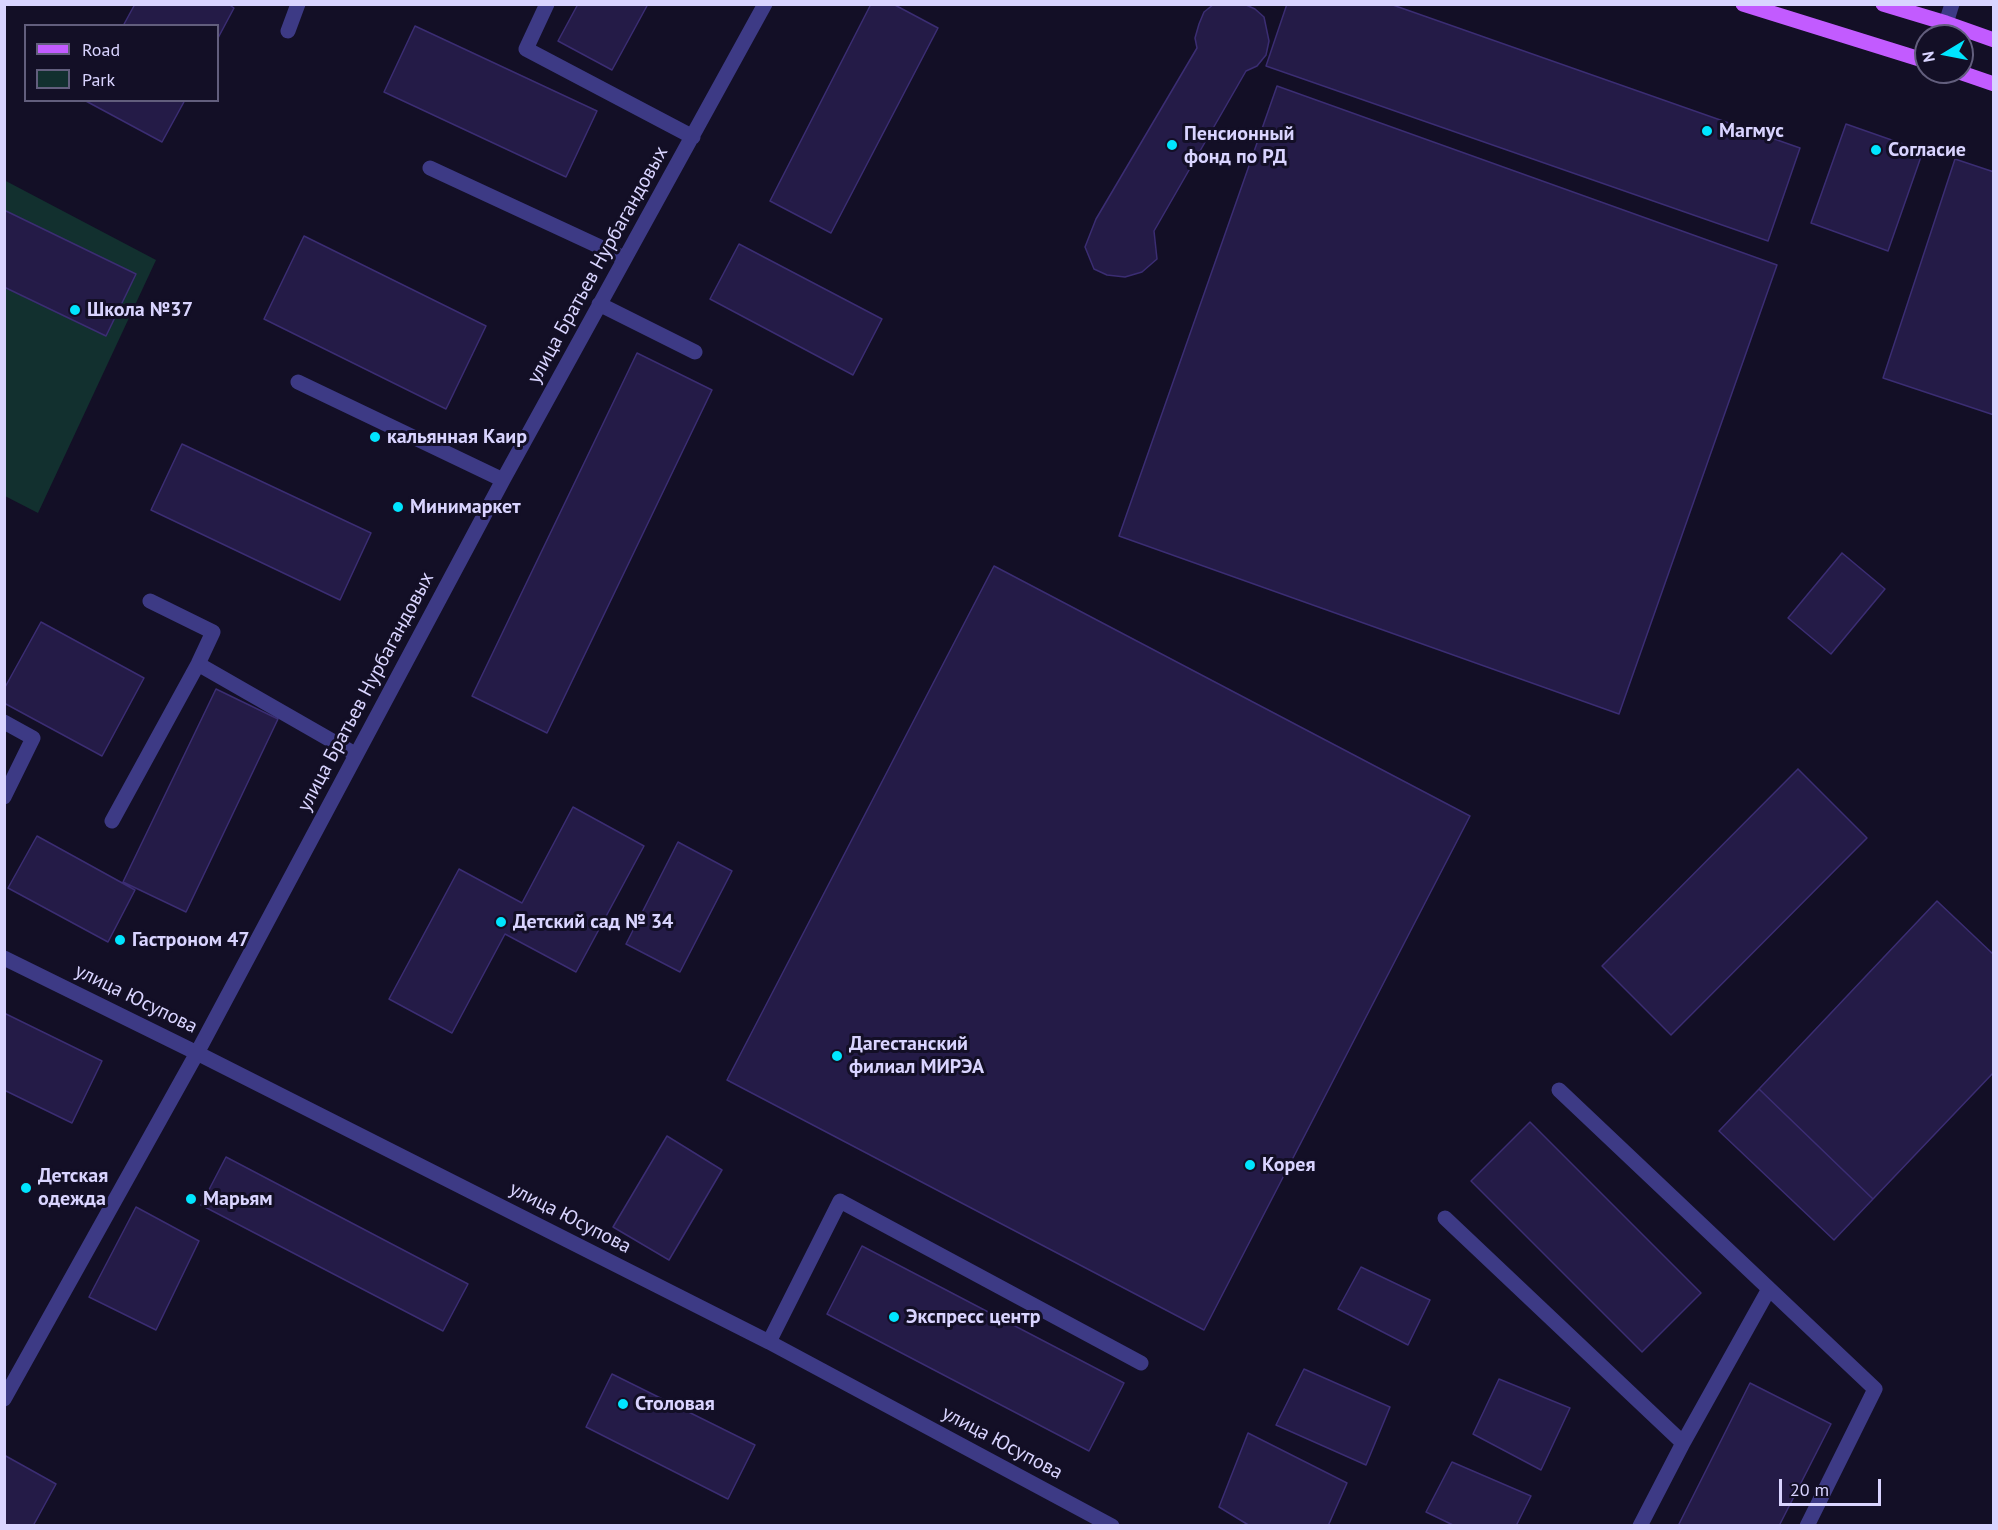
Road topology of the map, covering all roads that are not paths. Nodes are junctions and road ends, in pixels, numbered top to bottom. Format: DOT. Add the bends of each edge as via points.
graph roads {
  1 [pos="298,4"];
  2 [pos="547,4"];
  3 [pos="765,4"];
  4 [pos="1743,4"];
  5 [pos="1883,4"];
  6 [pos="1952,4"];
  7 [pos="1946,23"];
  8 [pos="288,32"];
  9 [pos="1994,40"];
  10 [pos="1914,57"];
  11 [pos="1974,77"];
  12 [pos="1994,84"];
  13 [pos="693,136"];
  14 [pos="430,168"];
  15 [pos="624,258"];
  16 [pos="599,304"];
  17 [pos="695,352"];
  18 [pos="298,382"];
  19 [pos="503,480"];
  20 [pos="150,601"];
  21 [pos="198,664"];
  22 [pos="4,723"];
  23 [pos="355,754"];
  24 [pos="4,797"];
  25 [pos="112,821"];
  26 [pos="4,958"];
  27 [pos="197,1053"];
  28 [pos="1559,1090"];
  29 [pos="1445,1218"];
  30 [pos="1769,1289"];
  31 [pos="769,1342"];
  32 [pos="1140,1363"];
  33 [pos="4,1399"];
  34 [pos="1683,1443"];
  35 [pos="1112,1526"];
  36 [pos="1640,1526"];
  37 [pos="1807,1526"];
  1 -- 8 [label="street"];
  2 -- 13 [label="street" via="526,49"];
  3 -- 13 [label="street, улица Братьев Нурбагандовых"];
  4 -- 10 [label="main road"];
  5 -- 7 [label="main road"];
  6 -- 7 [label="street"];
  7 -- 9 [label="main road"];
  11 -- 12 [label="main road"];
  13 -- 15 [label="street, улица Братьев Нурбагандовых"];
  14 -- 15 [label="street"];
  15 -- 16 [label="street, улица Братьев Нурбагандовых"];
  16 -- 17 [label="street"];
  16 -- 19 [label="street, улица Братьев Нурбагандовых"];
  18 -- 19 [label="street"];
  19 -- 23 [label="street, улица Братьев Нурбагандовых"];
  20 -- 21 [label="street" via="213,632"];
  21 -- 23 [label="street"];
  21 -- 25 [label="street"];
  22 -- 24 [label="street" via="33,738"];
  23 -- 27 [label="street, улица Братьев Нурбагандовых"];
  26 -- 27 [label="street, улица Юсупова"];
  27 -- 31 [label="street, улица Юсупова"];
  27 -- 33 [label="street, улица Братьев Нурбагандовых"];
  28 -- 30 [label="street"];
  29 -- 34 [label="street"];
  30 -- 34 [label="street"];
  30 -- 37 [label="street" via="1875,1389"];
  31 -- 32 [label="street" via="840,1201"];
  31 -- 35 [label="street, улица Юсупова"];
  34 -- 36 [label="street"];
}
